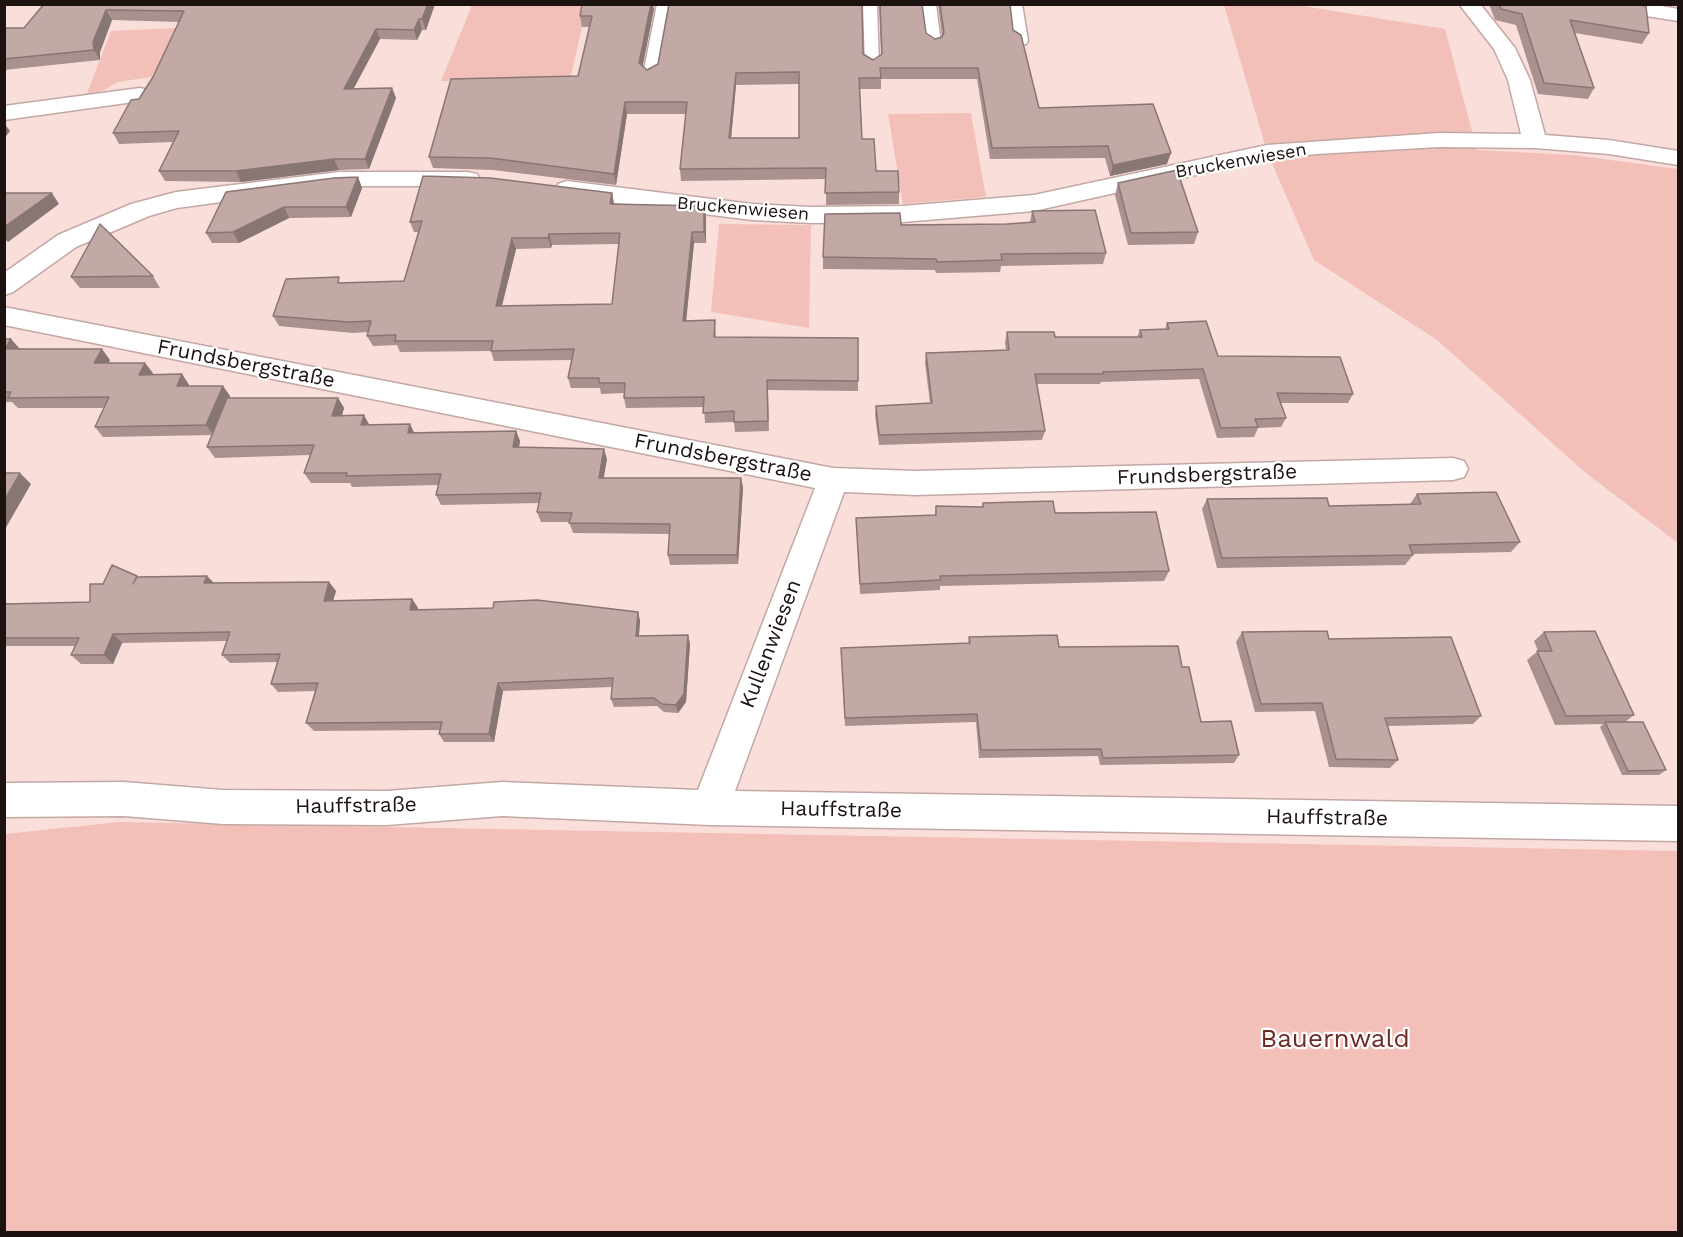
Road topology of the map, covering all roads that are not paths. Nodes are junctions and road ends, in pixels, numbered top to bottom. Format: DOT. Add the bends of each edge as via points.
graph roads {
  1 [pos="664,4"];
  2 [pos="870,4"];
  3 [pos="929,4"];
  4 [pos="1015,4"];
  5 [pos="1469,4"];
  6 [pos="1608,4"];
  7 [pos="1678,15"];
  8 [pos="1021,41"];
  9 [pos="934,44"];
  10 [pos="872,65"];
  11 [pos="650,75"];
  12 [pos="140,95"];
  13 [pos="4,113"];
  14 [pos="1535,141"];
  15 [pos="1678,158"];
  16 [pos="493,179"];
  17 [pos="539,185"];
  18 [pos="4,286"];
  19 [pos="4,316"];
  20 [pos="1453,469"];
  21 [pos="833,480"];
  22 [pos="4,800"];
  23 [pos="710,808"];
  24 [pos="1678,824"];
  1 -- 11 [label="lane"];
  2 -- 10 [label="lane"];
  3 -- 9 [label="lane"];
  4 -- 8 [label="lane"];
  5 -- 14 [label="street" via="1504,48 1519,80"];
  6 -- 7 [label="street"];
  12 -- 13 [label="street"];
  14 -- 15 [label="street, Bruckenwiesen"];
  14 -- 17 [label="street, Bruckenwiesen" via="1428,140 1267,152 1034,202 903,214 752,212"];
  16 -- 18 [label="street" via="339,179 176,200 140,210 67,241"];
  19 -- 21 [label="street, Frundsbergstraße"];
  20 -- 21 [label="street, Frundsbergstraße" via="916,483"];
  21 -- 23 [label="street, Kullenwiesen"];
  22 -- 23 [label="street, Hauffstraße" via="124,798 223,807 387,808 502,799"];
  23 -- 24 [label="street, Hauffstraße"];
}
